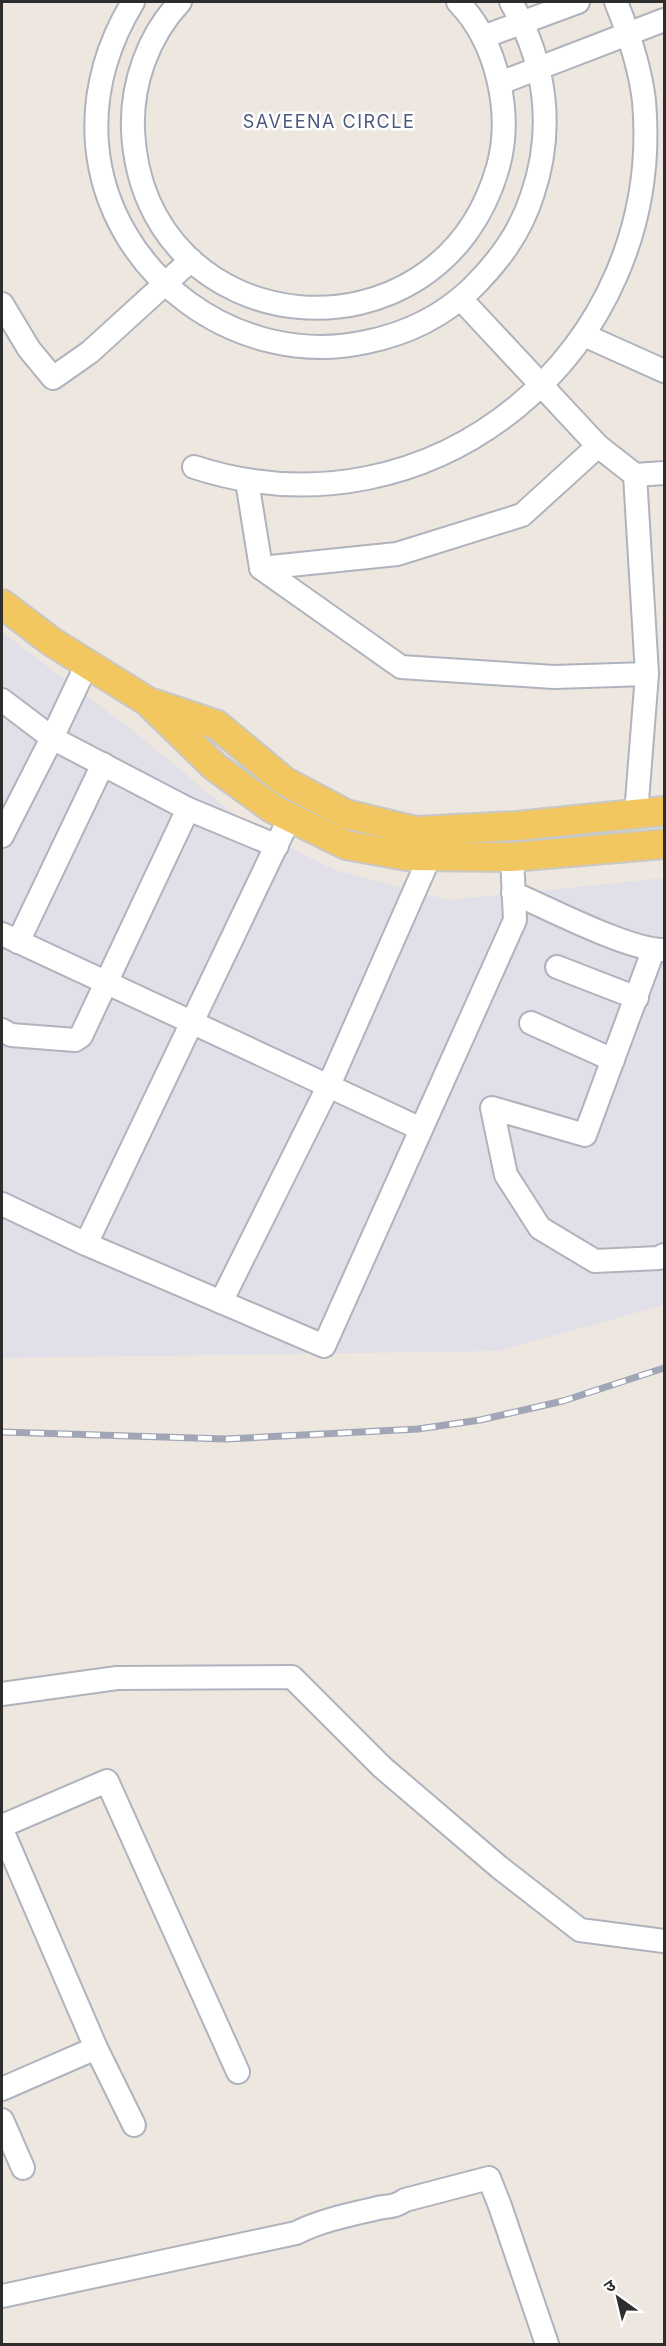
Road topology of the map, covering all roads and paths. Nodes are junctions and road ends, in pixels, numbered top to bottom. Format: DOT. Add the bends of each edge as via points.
graph roads {
  1 [pos="133,2"];
  2 [pos="180,2"];
  3 [pos="458,2"];
  4 [pos="511,2"];
  5 [pos="578,2"];
  6 [pos="616,2"];
  7 [pos="664,20"];
  8 [pos="523,22"];
  9 [pos="629,34"];
  10 [pos="483,37"];
  11 [pos="540,68"];
  12 [pos="500,83"];
  13 [pos="654,97"];
  14 [pos="191,260"];
  15 [pos="164,284"];
  16 [pos="461,298"];
  17 [pos="2,304"];
  18 [pos="586,336"];
  19 [pos="664,371"];
  20 [pos="544,387"];
  21 [pos="598,447"];
  22 [pos="194,467"];
  23 [pos="664,473"];
  24 [pos="635,475"];
  25 [pos="247,481"];
  26 [pos="261,568"];
  27 [pos="4,614"];
  28 [pos="87,664"];
  29 [pos="647,674"];
  30 [pos="2,700"];
  31 [pos="147,701"];
  32 [pos="52,738"];
  33 [pos="103,764"];
  34 [pos="188,809"];
  35 [pos="664,811"];
  36 [pos="636,814"];
  37 [pos="290,818"];
  38 [pos="2,836"];
  39 [pos="664,844"];
  40 [pos="277,846"];
  41 [pos="430,856"];
  42 [pos="512,857"];
  43 [pos="513,893"];
  44 [pos="10,938"];
  45 [pos="658,950"];
  46 [pos="557,967"];
  47 [pos="105,982"];
  48 [pos="637,998"];
  49 [pos="192,1023"];
  50 [pos="531,1023"];
  51 [pos="2,1030"];
  52 [pos="613,1060"];
  53 [pos="329,1085"];
  54 [pos="421,1129"];
  55 [pos="2,1203"];
  56 [pos="86,1244"];
  57 [pos="664,1255"];
  58 [pos="221,1302"];
  59 [pos="2,1694"];
  60 [pos="2,1826"];
  61 [pos="2,1830"];
  62 [pos="664,1941"];
  63 [pos="96,2048"];
  64 [pos="238,2072"];
  65 [pos="2,2089"];
  66 [pos="2,2120"];
  67 [pos="134,2125"];
  68 [pos="23,2168"];
  69 [pos="2,2296"];
  70 [pos="547,2344"];
  1 -- 15 [label="street" via="109,51 101,82 98,145 112,206 143,261"];
  2 -- 14 [label="street" via="159,29 145,57 132,119 141,182 153,210"];
  3 -- 10 [label="street"];
  4 -- 8 [label="street"];
  5 -- 8 [label="street"];
  6 -- 9 [label="street"];
  7 -- 9 [label="street"];
  8 -- 10 [label="street"];
  8 -- 11 [label="street"];
  9 -- 11 [label="street"];
  9 -- 13 [label="street" via="638,67"];
  10 -- 12 [label="street"];
  11 -- 12 [label="street"];
  11 -- 16 [label="street" via="546,119 542,160 525,219 497,262"];
  12 -- 14 [label="street" via="502,146 491,190 475,222 453,251 394,293 360,304 324,309 288,307 253,298 220,282"];
  13 -- 18 [label="street" via="637,224 616,282"];
  14 -- 15 [label="street"];
  15 -- 16 [label="street" via="186,303 238,332 266,341 314,347 382,339 428,320"];
  15 -- 17 [label="street" via="90,352 53,378 29,349"];
  16 -- 20 [label="street"];
  18 -- 19 [label="street"];
  18 -- 20 [label="street"];
  20 -- 21 [label="street"];
  20 -- 25 [label="street" via="494,428 406,469 375,478 322,484"];
  21 -- 24 [label="street"];
  21 -- 26 [label="street" via="522,515 397,554"];
  22 -- 25 [label="street"];
  23 -- 24 [label="street"];
  24 -- 29 [label="street"];
  25 -- 26 [label="street"];
  26 -- 29 [label="street" via="401,667 554,677"];
  27 -- 28 [label="main road"];
  28 -- 31 [label="main road"];
  28 -- 32 [label="street"];
  29 -- 36 [label="street"];
  30 -- 32 [label="street"];
  31 -- 36 [label="main road" via="217,725 284,781 346,814 416,831"];
  31 -- 37 [label="main road" via="215,767"];
  32 -- 33 [label="street"];
  32 -- 38 [label="street"];
  33 -- 34 [label="street"];
  33 -- 44 [label="street"];
  34 -- 40 [label="street"];
  34 -- 47 [label="street"];
  35 -- 36 [label="main road"];
  37 -- 40 [label="street"];
  37 -- 41 [label="main road" via="346,845 406,856"];
  39 -- 42 [label="main road"];
  40 -- 49 [label="street"];
  41 -- 42 [label="main road"];
  41 -- 53 [label="street"];
  42 -- 43 [label="street"];
  43 -- 45 [label="street" via="615,937"];
  43 -- 54 [label="street" via="515,920"];
  44 -- 47 [label="street"];
  45 -- 48 [label="street"];
  46 -- 48 [label="street"];
  47 -- 49 [label="street"];
  47 -- 51 [label="street" via="81,1036 75,1040 11,1035"];
  48 -- 52 [label="street"];
  49 -- 53 [label="street"];
  49 -- 56 [label="street"];
  50 -- 52 [label="street"];
  52 -- 57 [label="street" via="585,1135 492,1108 506,1175 540,1228 595,1261"];
  53 -- 54 [label="street"];
  53 -- 58 [label="street"];
  54 -- 58 [label="street" via="324,1346"];
  55 -- 56 [label="street"];
  56 -- 58 [label="street"];
  59 -- 62 [label="street" via="117,1678 292,1677 382,1767 580,1930"];
  60 -- 64 [label="street" via="107,1781"];
  61 -- 63 [label="street"];
  63 -- 65 [label="street"];
  63 -- 67 [label="street"];
  66 -- 68 [label="street"];
  69 -- 70 [label="street" via="296,2233 489,2178"];
}
